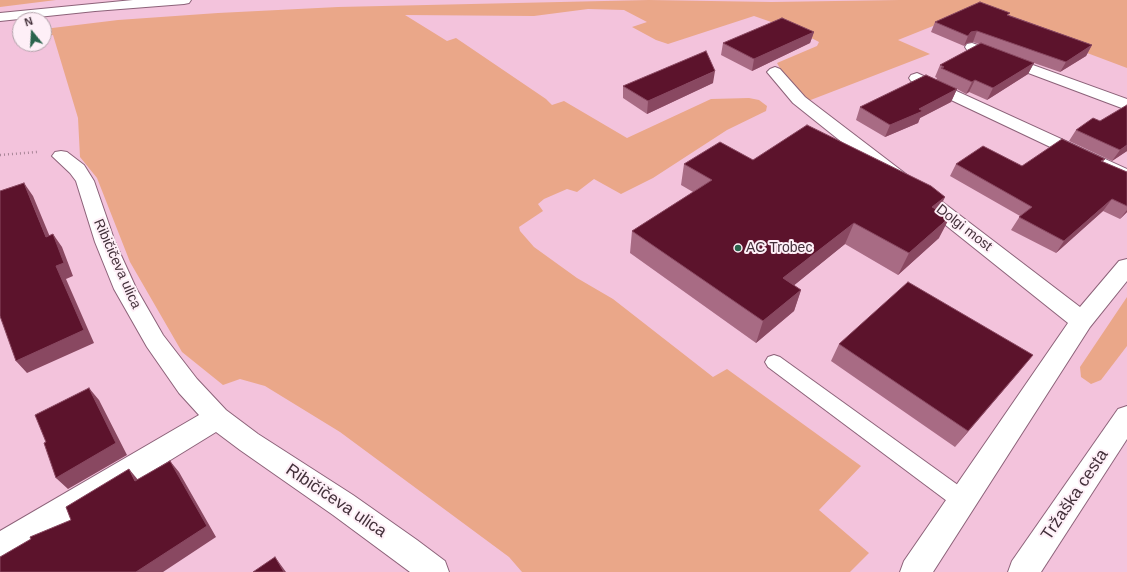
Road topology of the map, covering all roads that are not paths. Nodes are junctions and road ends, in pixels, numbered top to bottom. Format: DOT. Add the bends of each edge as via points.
graph roads {
  1 [pos="184,0"];
  2 [pos="0,17"];
  3 [pos="972,47"];
  4 [pos="775,72"];
  5 [pos="917,78"];
  6 [pos="1127,105"];
  7 [pos="61,156"];
  8 [pos="1127,176"];
  9 [pos="1127,266"];
  10 [pos="1082,320"];
  11 [pos="774,362"];
  12 [pos="217,418"];
  13 [pos="1127,418"];
  14 [pos="962,500"];
  15 [pos="0,548"];
  16 [pos="434,572"];
  17 [pos="915,572"];
  18 [pos="1023,572"];
  1 -- 2 [label="main road"];
  3 -- 6 [label="main road"];
  4 -- 10 [label="main road, Dolgi most" via="799,100"];
  5 -- 8 [label="main road"];
  7 -- 12 [label="main road, Ribičičeva ulica" via="76,169 84,181 105,242 125,289 155,341 188,386"];
  9 -- 10 [label="main road"];
  10 -- 14 [label="main road"];
  11 -- 14 [label="lane"];
  12 -- 15 [label="main road"];
  12 -- 16 [label="main road, Ribičičeva ulica"];
  13 -- 18 [label="main road, Tržaška cesta"];
  14 -- 17 [label="main road"];
}
